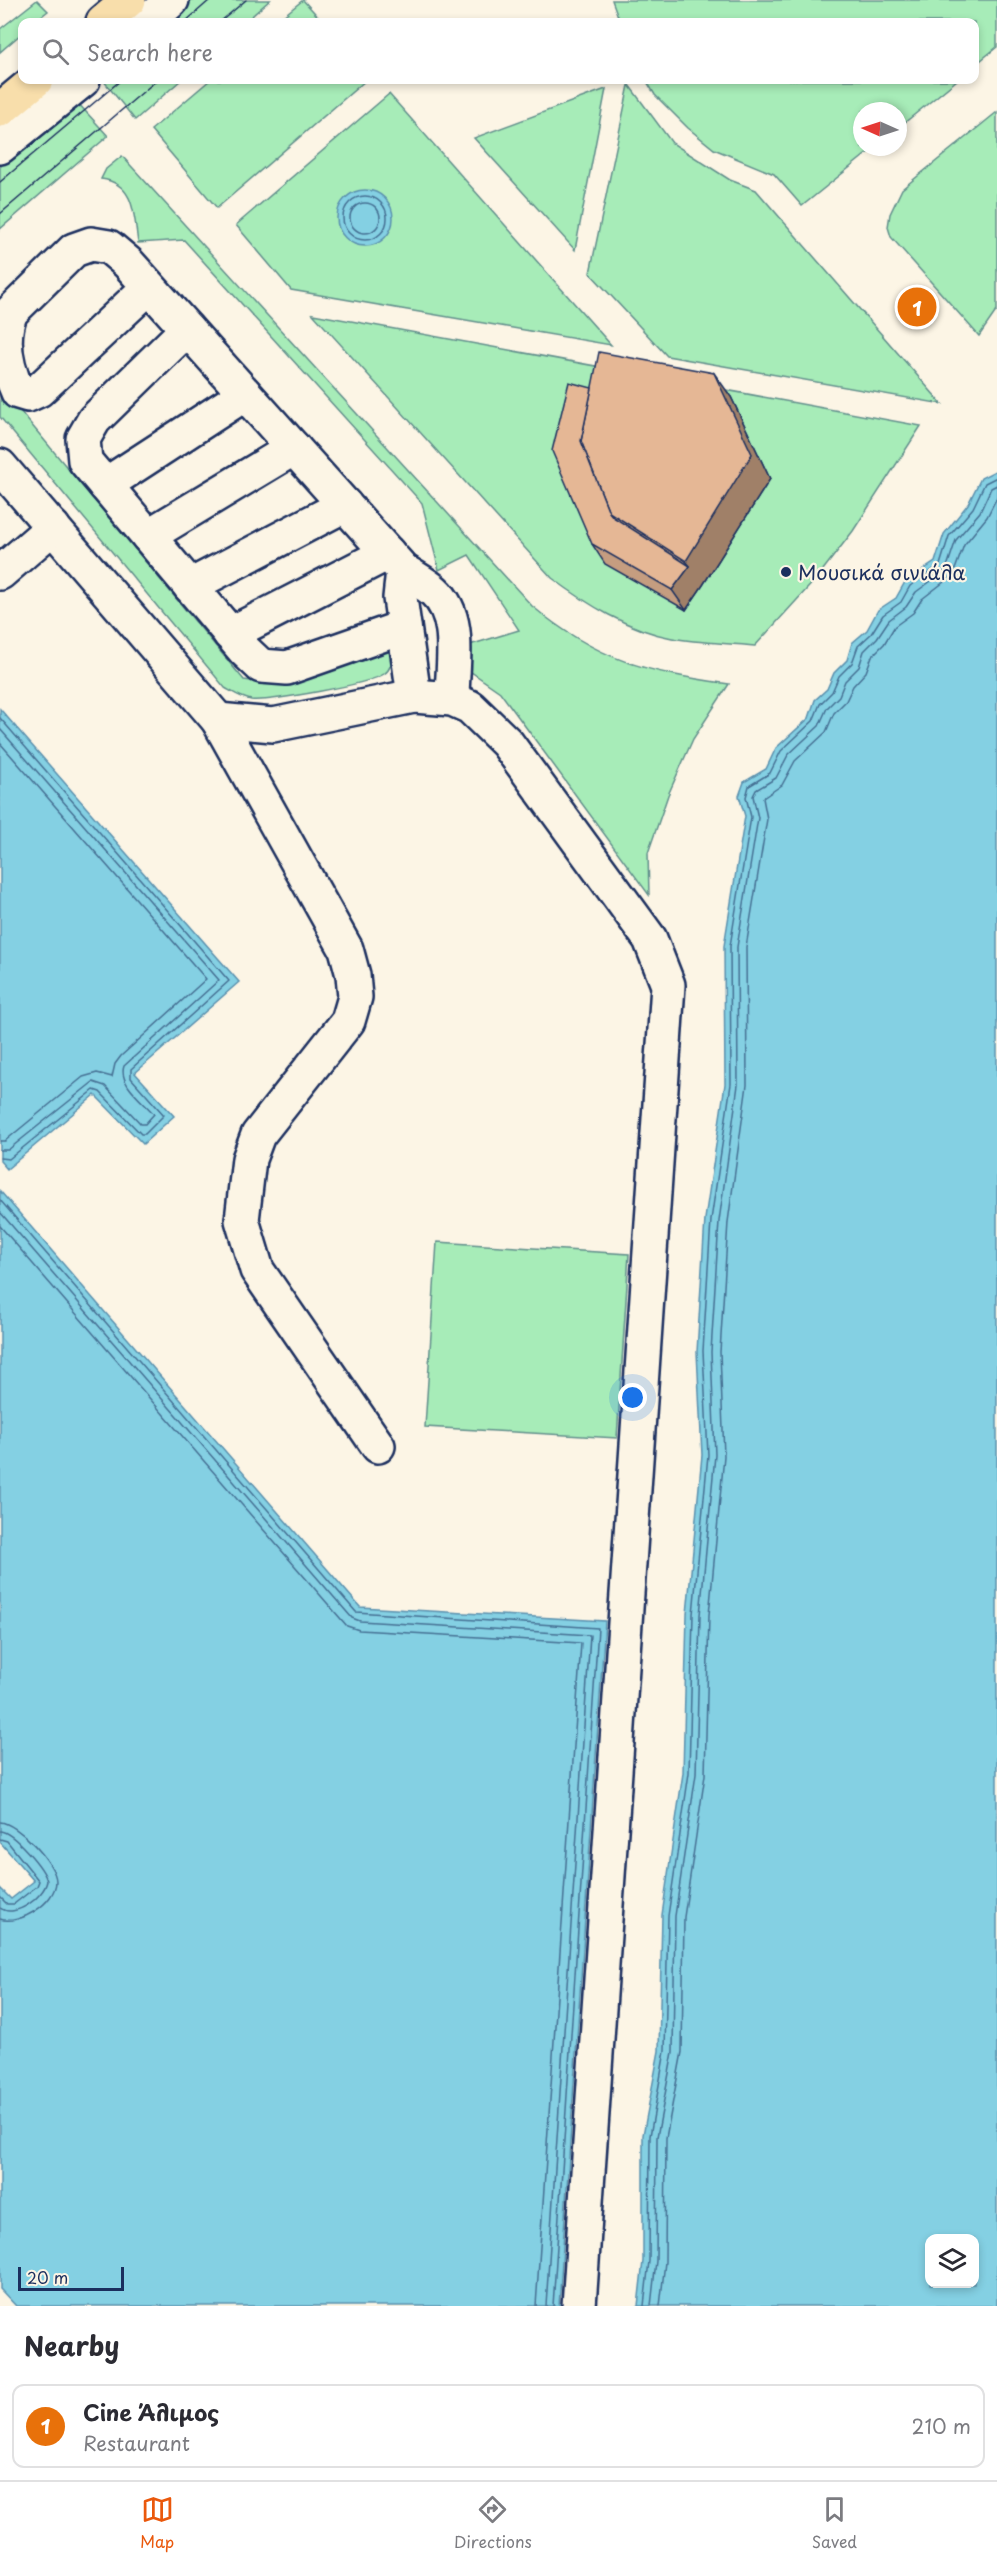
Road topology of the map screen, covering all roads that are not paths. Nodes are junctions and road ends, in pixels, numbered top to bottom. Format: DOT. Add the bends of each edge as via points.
graph roads {
  1 [pos="129,0"];
  2 [pos="172,0"];
  3 [pos="108,18"];
  4 [pos="152,18"];
  5 [pos="31,84"];
  6 [pos="78,84"];
  7 [pos="0,110"];
  8 [pos="0,147"];
  9 [pos="149,287"];
  10 [pos="187,329"];
  11 [pos="245,394"];
  12 [pos="294,448"];
  13 [pos="0,466"];
  14 [pos="105,485"];
  15 [pos="345,505"];
  16 [pos="53,527"];
  17 [pos="148,536"];
  18 [pos="395,561"];
  19 [pos="0,573"];
  20 [pos="190,586"];
  21 [pos="404,627"];
  22 [pos="230,634"];
  23 [pos="414,696"];
  24 [pos="452,699"];
  25 [pos="218,720"];
  26 [pos="378,1446"];
  27 [pos="579,2306"];
  1 -- 3 [label="highway"];
  2 -- 4 [label="street"];
  5 -- 7 [label="highway"];
  6 -- 8 [label="street"];
  9 -- 9 [label="street" via="110,247 91,244 74,250 11,312 6,323 8,369 18,392 39,390"];
  9 -- 10 [label="street"];
  10 -- 11 [label="street"];
  10 -- 14 [label="street" via="94,420 83,439 85,461"];
  11 -- 12 [label="street"];
  11 -- 14 [label="street"];
  12 -- 15 [label="street"];
  12 -- 17 [label="street"];
  13 -- 16 [label="street"];
  14 -- 17 [label="street"];
  15 -- 18 [label="street"];
  15 -- 20 [label="street"];
  16 -- 19 [label="street"];
  16 -- 25 [label="street"];
  17 -- 20 [label="street"];
  18 -- 21 [label="street"];
  18 -- 22 [label="street"];
  18 -- 24 [label="street" via="434,591 451,616"];
  20 -- 22 [label="street"];
  21 -- 22 [label="street" via="287,668 270,669 261,666"];
  21 -- 23 [label="street"];
  23 -- 24 [label="street"];
  23 -- 25 [label="street" via="273,725"];
  24 -- 27 [label="street" via="470,707 507,743 650,939 668,985"];
  25 -- 26 [label="street" via="346,949 355,997 348,1021 258,1135 249,1159 242,1220 256,1270"];
}
